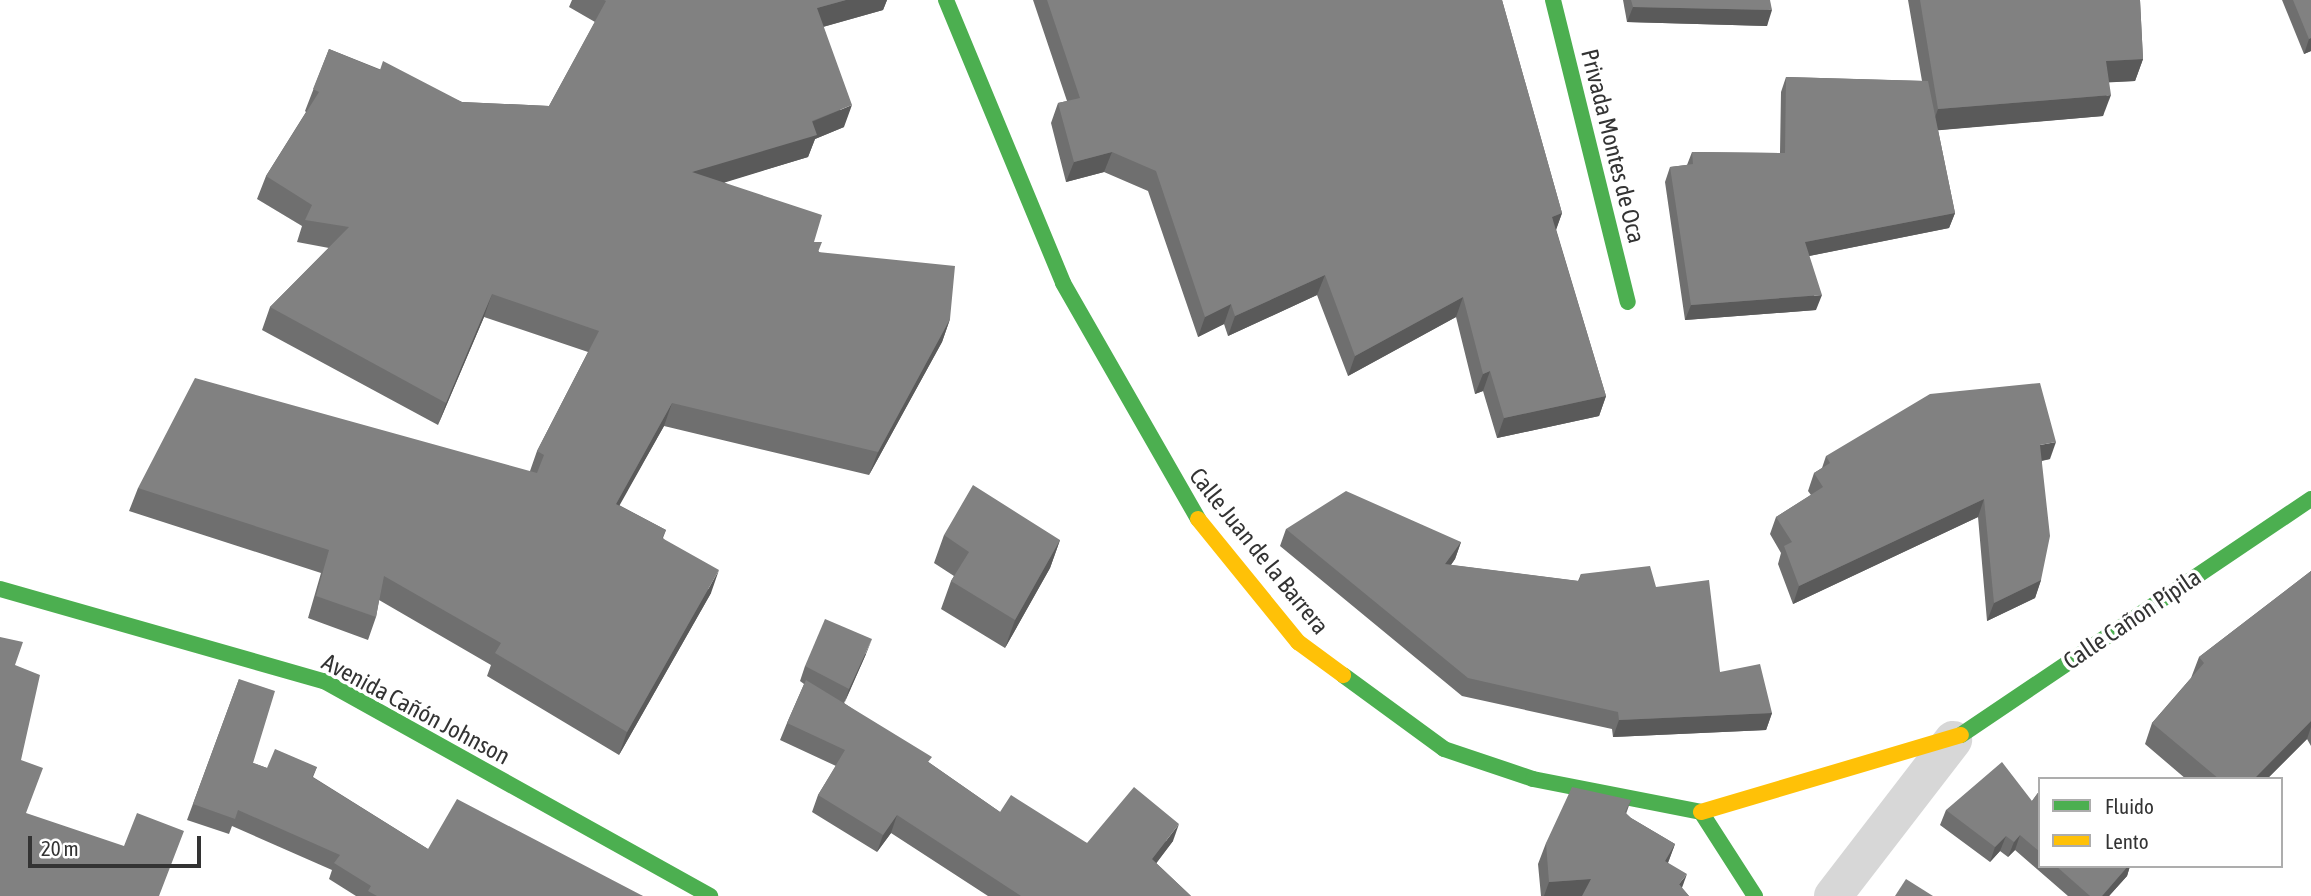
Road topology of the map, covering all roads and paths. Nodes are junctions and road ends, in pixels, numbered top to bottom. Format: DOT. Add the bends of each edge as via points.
graph roads {
  1 [pos="946,0"];
  2 [pos="1553,0"];
  3 [pos="1629,302"];
  4 [pos="2311,499"];
  5 [pos="0,589"];
  6 [pos="1953,740"];
  7 [pos="1701,812"];
  8 [pos="710,896"];
  9 [pos="1755,896"];
  10 [pos="1833,896"];
  1 -- 7 [label="street, Calle Juan de la Barrera" via="1069,295 1181,498 1297,642 1444,750 1533,779"];
  2 -- 3 [label="street, Privada Montes de Oca"];
  4 -- 6 [label="street, Calle Cañon Pípila"];
  5 -- 8 [label="street, Avenida Cañón Johnson" via="324,681"];
  6 -- 7 [label="street, Calle Cañon Pípila"];
  6 -- 10 [label="street, Calle Cañon Pípila"];
  7 -- 9 [label="street"];
}
